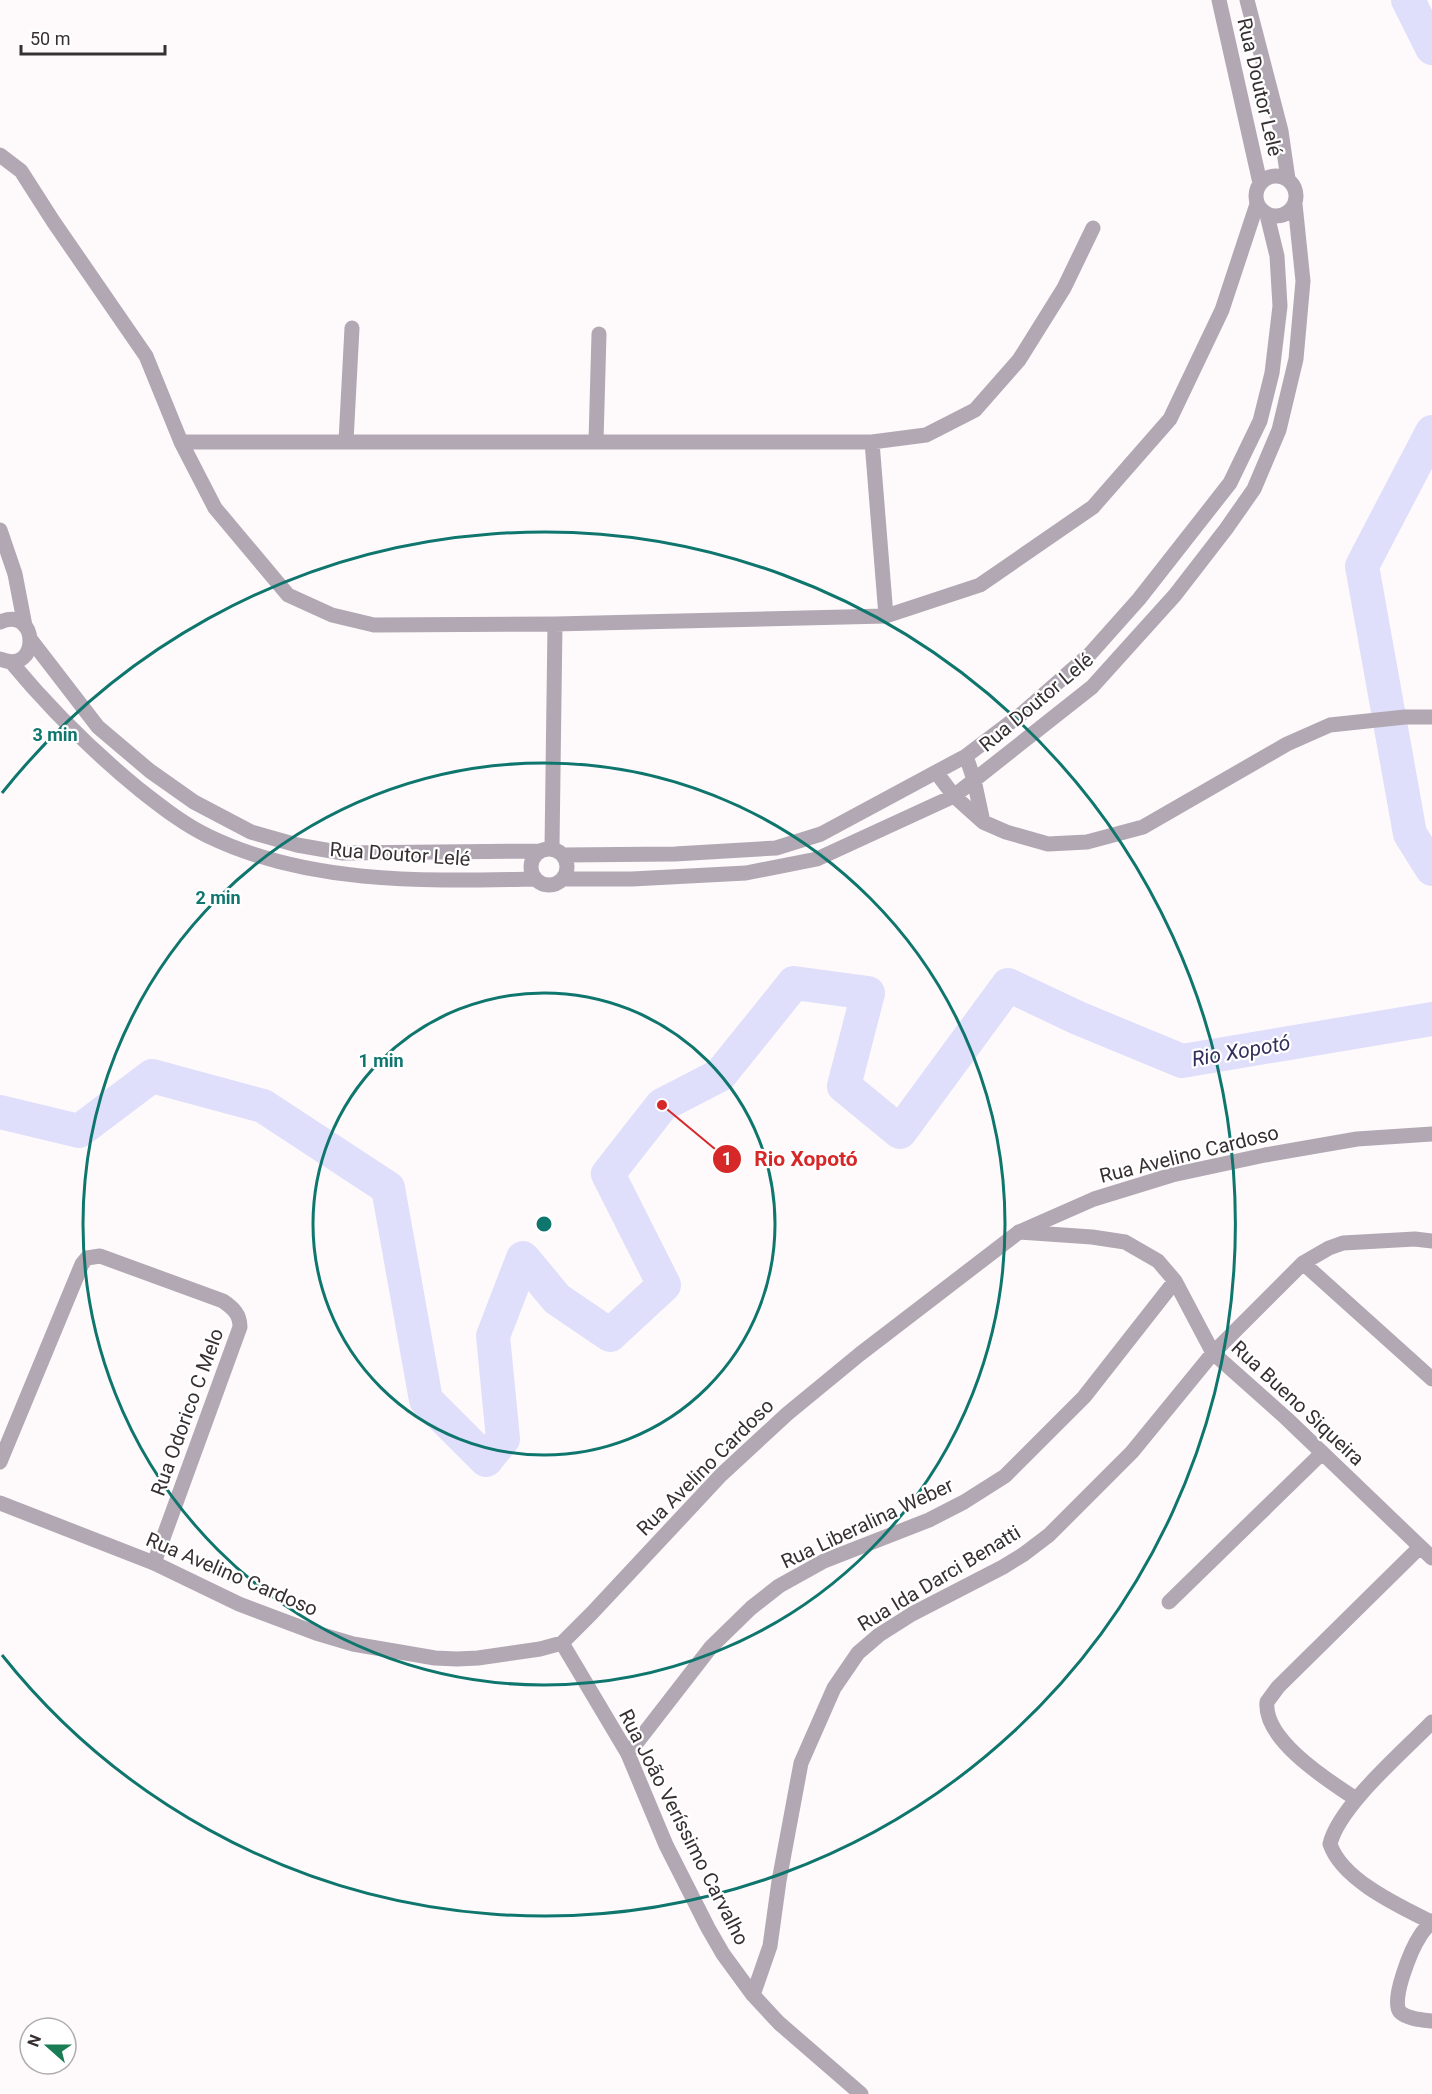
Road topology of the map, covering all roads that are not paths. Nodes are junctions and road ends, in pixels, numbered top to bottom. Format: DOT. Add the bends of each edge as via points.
graph roads {
  1 [pos="1219,0"];
  2 [pos="1247,0"];
  3 [pos="0,155"];
  4 [pos="1288,179"];
  5 [pos="1260,183"];
  6 [pos="1295,204"];
  7 [pos="1262,209"];
  8 [pos="1093,228"];
  9 [pos="352,328"];
  10 [pos="599,333"];
  11 [pos="346,441"];
  12 [pos="596,441"];
  13 [pos="181,442"];
  14 [pos="872,442"];
  15 [pos="0,530"];
  16 [pos="886,616"];
  17 [pos="4,618"];
  18 [pos="555,624"];
  19 [pos="28,633"];
  20 [pos="5,660"];
  21 [pos="1432,717"];
  22 [pos="966,756"];
  23 [pos="936,772"];
  24 [pos="975,780"];
  25 [pos="954,796"];
  26 [pos="983,822"];
  27 [pos="551,851"];
  28 [pos="535,879"];
  29 [pos="563,879"];
  30 [pos="1432,1134"];
  31 [pos="1019,1232"];
  32 [pos="1432,1241"];
  33 [pos="1303,1263"];
  34 [pos="1175,1281"];
  35 [pos="1213,1353"];
  36 [pos="1432,1379"];
  37 [pos="1322,1452"];
  38 [pos="0,1462"];
  39 [pos="0,1503"];
  40 [pos="1420,1547"];
  41 [pos="1432,1558"];
  42 [pos="154,1563"];
  43 [pos="1169,1602"];
  44 [pos="562,1643"];
  45 [pos="1432,1722"];
  46 [pos="628,1754"];
  47 [pos="1356,1799"];
  48 [pos="1432,1921"];
  49 [pos="753,1995"];
  50 [pos="1430,2021"];
  51 [pos="861,2094"];
  1 -- 5 [label="street, Rua Doutor Lelé"];
  2 -- 4 [label="street, Rua Doutor Lelé" via="1281,131"];
  3 -- 13 [label="street" via="21,171 146,356"];
  4 -- 5 [label="street" via="1274,175"];
  4 -- 6 [label="street" via="1296,191"];
  5 -- 7 [label="street" via="1257,189"];
  6 -- 7 [label="street" via="1281,216"];
  6 -- 24 [label="street, Rua Doutor Lelé" via="1303,281 1296,359 1279,430 1254,489 1175,595 1092,687"];
  7 -- 16 [label="street" via="1222,310 1170,419 1093,507 980,585"];
  7 -- 22 [label="street, Rua Doutor Lelé" via="1277,256 1280,306 1272,373 1260,421 1230,483 1139,599 1090,654"];
  8 -- 14 [label="street" via="1064,288 1019,360 975,410 926,435"];
  9 -- 11 [label="street"];
  10 -- 12 [label="street"];
  11 -- 12 [label="street"];
  11 -- 13 [label="street"];
  12 -- 14 [label="street"];
  13 -- 18 [label="street" via="215,508 288,595 332,615 374,625"];
  14 -- 16 [label="street"];
  15 -- 19 [label="street"];
  16 -- 18 [label="street"];
  17 -- 19 [label="street" via="18,621"];
  18 -- 27 [label="street"];
  19 -- 20 [label="street" via="30,648 25,655 19,660"];
  19 -- 27 [label="street, Rua Doutor Lelé" via="107,734 194,802 251,832 344,853"];
  20 -- 28 [label="street, Rua Doutor Lelé" via="100,758 171,814 207,836 263,858 311,869 449,880"];
  21 -- 26 [label="street" via="1330,725 1287,744 1143,827 1087,842 1048,844"];
  22 -- 23 [label="street, Rua Doutor Lelé"];
  22 -- 24 [label="street"];
  23 -- 25 [label="street"];
  23 -- 27 [label="street, Rua Doutor Lelé" via="821,834 776,848 675,854"];
  24 -- 25 [label="street, Rua Doutor Lelé"];
  24 -- 26 [label="street"];
  25 -- 26 [label="street"];
  25 -- 29 [label="street, Rua Doutor Lelé" via="817,860 746,873"];
  27 -- 28 [label="street" via="531,861"];
  27 -- 29 [label="street" via="567,867"];
  28 -- 29 [label="street" via="549,885"];
  30 -- 31 [label="street, Rua Avelino Cardoso" via="1357,1139 1172,1175 1094,1199"];
  31 -- 34 [label="street, Rua Bueno Siqueira" via="1125,1242 1158,1261"];
  31 -- 44 [label="street, Rua Avelino Cardoso" via="860,1354 779,1422 721,1475"];
  32 -- 33 [label="street, Rua Ida Darci Benatti" via="1343,1243"];
  33 -- 35 [label="street, Rua Ida Darci Benatti"];
  33 -- 36 [label="street"];
  34 -- 35 [label="street, Rua Bueno Siqueira"];
  34 -- 46 [label="street, Rua Liberalina Weber" via="1084,1397 1005,1476 929,1520 824,1561 779,1586 711,1647"];
  35 -- 37 [label="street, Rua Bueno Siqueira"];
  35 -- 49 [label="street, Rua Ida Darci Benatti" via="1132,1452 1049,1534 1003,1567 879,1635 846,1668 801,1763 770,1946"];
  37 -- 40 [label="street, Rua Bueno Siqueira"];
  37 -- 43 [label="street"];
  38 -- 42 [label="street, Rua Odorico C Melo" via="87,1258 100,1256 223,1301 240,1320 237,1335"];
  39 -- 42 [label="street, Rua Avelino Cardoso"];
  40 -- 41 [label="street, Rua Bueno Siqueira"];
  40 -- 47 [label="street" via="1273,1692 1267,1707 1281,1738 1307,1764"];
  42 -- 44 [label="street, Rua Avelino Cardoso" via="239,1604 353,1644 457,1659 509,1655"];
  44 -- 46 [label="street, Rua João Veríssimo Carvalho"];
  45 -- 47 [label="street"];
  46 -- 49 [label="street, Rua João Veríssimo Carvalho" via="694,1902 723,1954"];
  47 -- 48 [label="street" via="1330,1844 1339,1862 1357,1879"];
  48 -- 50 [label="street" via="1410,1954 1397,2003 1404,2015"];
  49 -- 51 [label="street, Rua João Veríssimo Carvalho" via="779,2023"];
}
